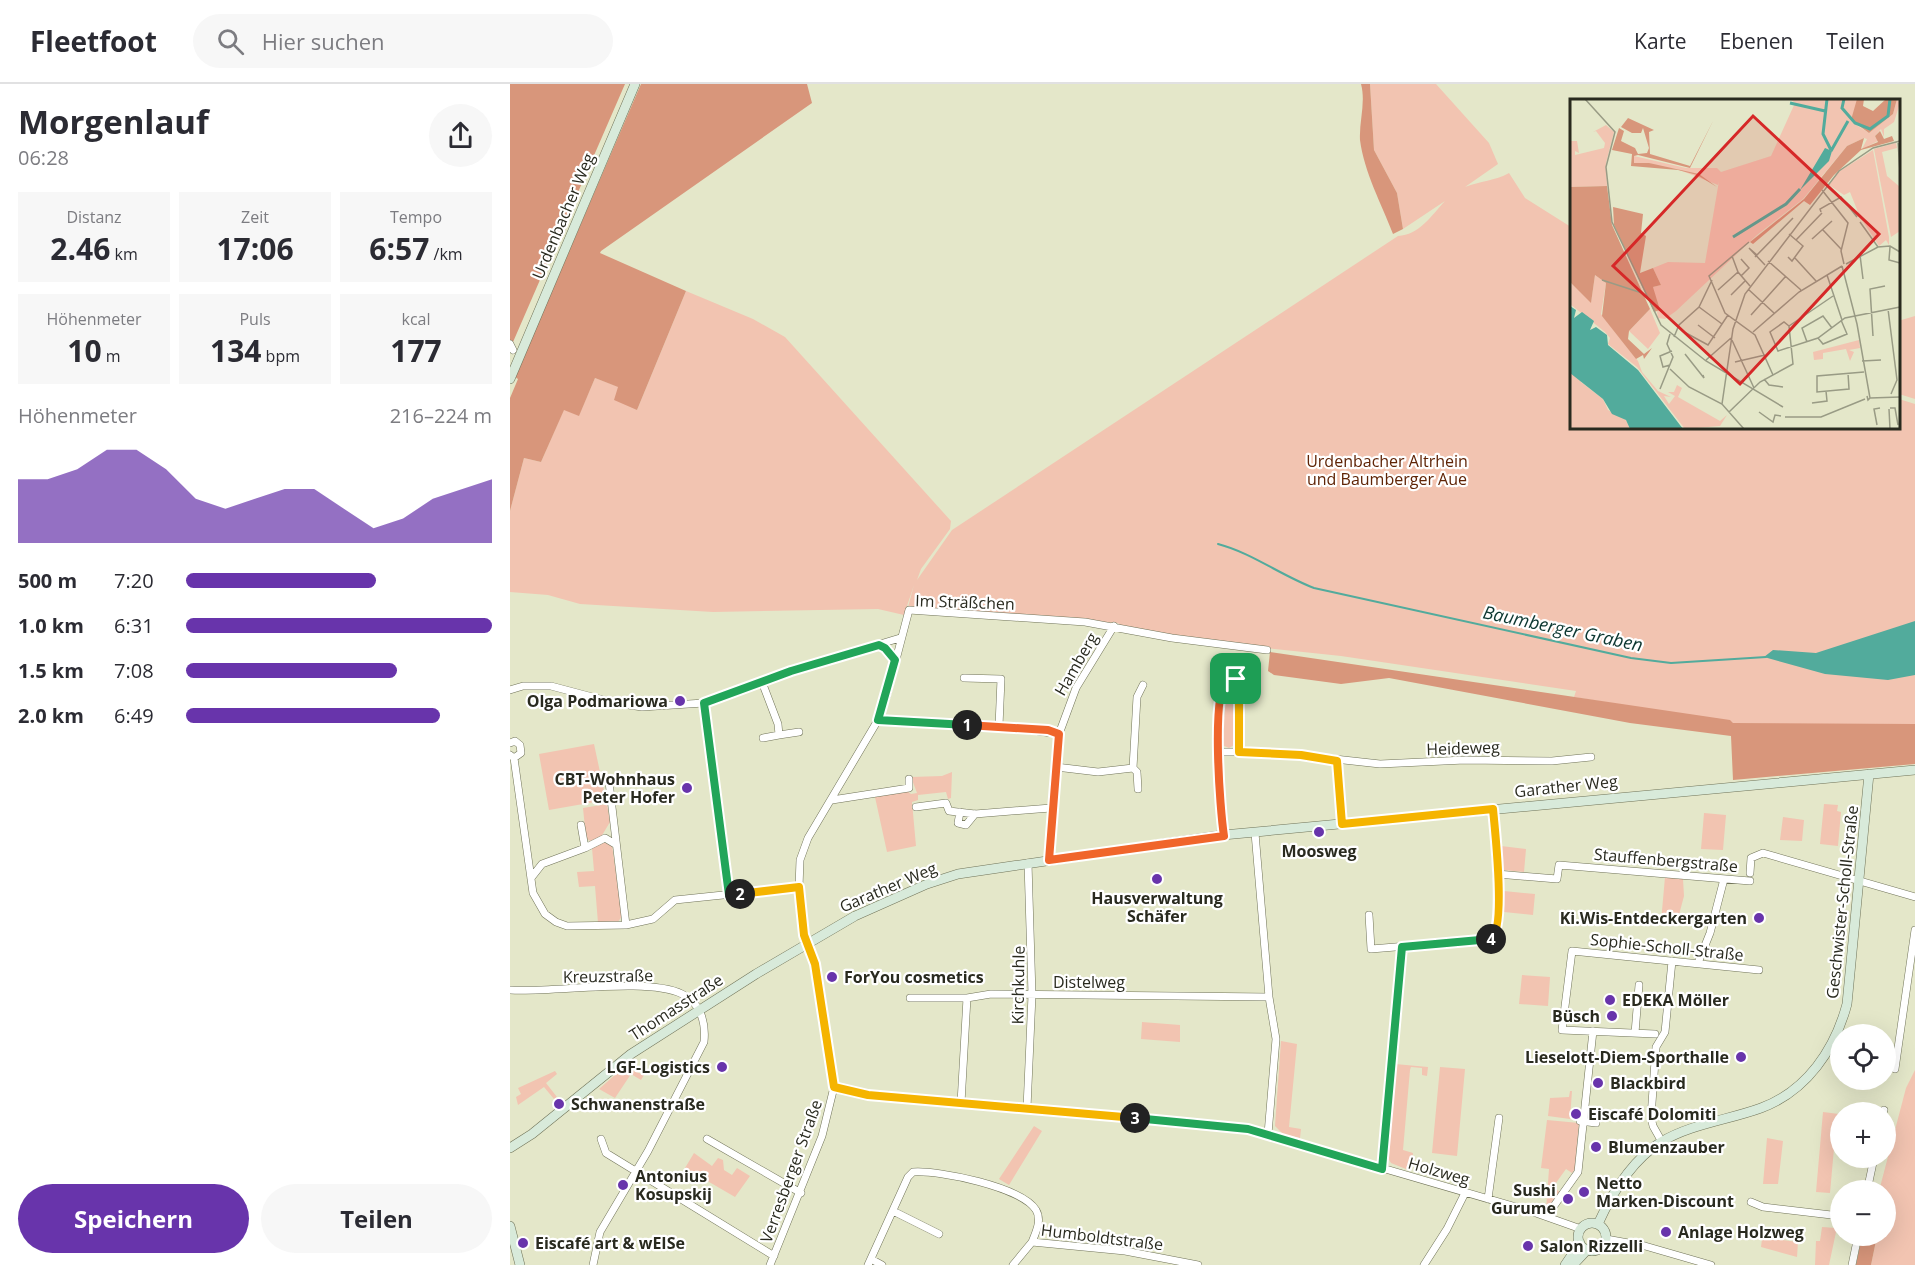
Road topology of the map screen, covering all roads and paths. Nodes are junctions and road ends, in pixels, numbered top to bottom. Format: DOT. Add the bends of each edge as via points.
graph roads {
  1 [pos="635,84"];
  2 [pos="510,379"];
  3 [pos="1114,626"];
  4 [pos="900,639"];
  5 [pos="879,645"];
  6 [pos="1267,650"];
  7 [pos="895,660"];
  8 [pos="964,678"];
  9 [pos="762,682"];
  10 [pos="1143,685"];
  11 [pos="510,690"];
  12 [pos="704,703"];
  13 [pos="878,720"];
  14 [pos="999,726"];
  15 [pos="799,732"];
  16 [pos="1059,734"];
  17 [pos="779,735"];
  18 [pos="763,738"];
  19 [pos="510,743"];
  20 [pos="1218,752"];
  21 [pos="1239,752"];
  22 [pos="512,757"];
  23 [pos="1591,757"];
  24 [pos="1337,761"];
  25 [pos="1056,767"];
  26 [pos="1134,768"];
  27 [pos="1915,770"];
  28 [pos="1869,774"];
  29 [pos="909,779"];
  30 [pos="609,782"];
  31 [pos="1138,789"];
  32 [pos="832,800"];
  33 [pos="916,807"];
  34 [pos="1051,808"];
  35 [pos="1493,809"];
  36 [pos="960,812"];
  37 [pos="975,814"];
  38 [pos="1342,824"];
  39 [pos="581,825"];
  40 [pos="613,825"];
  41 [pos="1255,833"];
  42 [pos="1224,836"];
  43 [pos="604,838"];
  44 [pos="615,844"];
  45 [pos="585,848"];
  46 [pos="528,860"];
  47 [pos="1049,860"];
  48 [pos="1028,863"];
  49 [pos="542,864"];
  50 [pos="1497,874"];
  51 [pos="531,878"];
  52 [pos="1724,879"];
  53 [pos="1859,881"];
  54 [pos="799,887"];
  55 [pos="729,895"];
  56 [pos="1915,897"];
  57 [pos="1369,915"];
  58 [pos="626,925"];
  59 [pos="1915,930"];
  60 [pos="807,944"];
  61 [pos="1402,947"];
  62 [pos="1672,961"];
  63 [pos="1698,963"];
  64 [pos="1759,970"];
  65 [pos="1639,985"];
  66 [pos="510,990"];
  67 [pos="1032,995"];
  68 [pos="1269,997"];
  69 [pos="910,998"];
  70 [pos="967,998"];
  71 [pos="699,1010"];
  72 [pos="1593,1031"];
  73 [pos="1635,1033"];
  74 [pos="1655,1034"];
  75 [pos="1896,1056"];
  76 [pos="834,1087"];
  77 [pos="961,1103"];
  78 [pos="1027,1108"];
  79 [pos="1498,1118"];
  80 [pos="1582,1122"];
  81 [pos="1596,1123"];
  82 [pos="1268,1134"];
  83 [pos="601,1139"];
  84 [pos="707,1139"];
  85 [pos="1662,1142"];
  86 [pos="510,1148"];
  87 [pos="1382,1169"];
  88 [pos="636,1170"];
  89 [pos="801,1193"];
  90 [pos="1465,1194"];
  91 [pos="1488,1199"];
  92 [pos="1751,1202"];
  93 [pos="893,1211"];
  94 [pos="1830,1215"];
  95 [pos="1549,1217"];
  96 [pos="1598,1224"];
  97 [pos="510,1226"];
  98 [pos="1581,1229"];
  99 [pos="939,1234"];
  100 [pos="1606,1239"];
  101 [pos="1032,1242"];
  102 [pos="1580,1243"];
  103 [pos="1856,1246"];
  104 [pos="1587,1250"];
  105 [pos="774,1256"];
  106 [pos="870,1262"];
  107 [pos="520,1265"];
  108 [pos="593,1265"];
  109 [pos="770,1265"];
  110 [pos="882,1265"];
  111 [pos="1013,1265"];
  112 [pos="1198,1265"];
  113 [pos="1424,1265"];
  114 [pos="1565,1265"];
  115 [pos="1573,1265"];
  116 [pos="1711,1265"];
  117 [pos="1852,1265"];
  1 -- 2 [label="street, Urdenbacher Weg"];
  3 -- 4 [label="street, Im Sträßchen" via="909,610"];
  3 -- 6 [label="street, Im Sträßchen"];
  3 -- 16 [label="street, Hamberg" via="1076,688"];
  4 -- 5 [label="street"];
  4 -- 7 [label="street, Im Sträßchen"];
  5 -- 7 [label="street"];
  5 -- 9 [label="street"];
  7 -- 13 [label="street, Im Sträßchen"];
  8 -- 14 [label="street" via="1000,679"];
  9 -- 12 [label="street"];
  9 -- 17 [label="street"];
  10 -- 26 [label="street" via="1137,697"];
  11 -- 12 [label="street" via="551,686 642,707"];
  12 -- 55 [label="street"];
  13 -- 14 [label="street"];
  13 -- 32 [label="street, Im Sträßchen"];
  14 -- 16 [label="street"];
  15 -- 17 [label="street"];
  16 -- 25 [label="street, Hamberg"];
  17 -- 18 [label="street"];
  19 -- 22 [label="street" via="520,745 521,753"];
  20 -- 21 [label="street, Heideweg"];
  20 -- 21 [label="street" via="1222,684 1232,677 1239,684"];
  20 -- 42 [label="street"];
  21 -- 24 [label="street, Heideweg"];
  22 -- 46 [label="street"];
  23 -- 24 [label="street, Heideweg" via="1537,762"];
  24 -- 38 [label="street"];
  25 -- 26 [label="street" via="1098,772"];
  25 -- 34 [label="street, Hamberg"];
  26 -- 31 [label="street"];
  27 -- 28 [label="street, Garather Weg"];
  28 -- 35 [label="street, Garather Weg"];
  28 -- 53 [label="street, Geschwister-Scholl-Straße"];
  29 -- 32 [label="street" via="909,788"];
  30 -- 40 [label="street"];
  32 -- 54 [label="street, Im Sträßchen" via="808,838 800,860"];
  33 -- 36 [label="street" via="946,803 949,810"];
  34 -- 37 [label="street"];
  34 -- 47 [label="street, Hamberg"];
  35 -- 38 [label="street, Garather Weg"];
  35 -- 50 [label="street"];
  36 -- 37 [label="street"];
  36 -- 37 [label="street" via="958,823 966,825"];
  38 -- 41 [label="street, Garather Weg"];
  39 -- 45 [label="street"];
  40 -- 43 [label="street"];
  40 -- 44 [label="street"];
  41 -- 42 [label="street, Garather Weg"];
  41 -- 68 [label="street"];
  42 -- 47 [label="street, Garather Weg"];
  43 -- 44 [label="street"];
  43 -- 45 [label="street"];
  44 -- 58 [label="street"];
  45 -- 49 [label="street"];
  46 -- 49 [label="street"];
  46 -- 51 [label="street"];
  47 -- 48 [label="street, Garather Weg"];
  48 -- 60 [label="street, Garather Weg" via="973,871 927,884 855,916"];
  48 -- 67 [label="street, Kirchkuhle"];
  49 -- 51 [label="street"];
  50 -- 52 [label="street, Stauffenbergstraße" via="1557,879 1559,865"];
  50 -- 61 [label="street" via="1498,927 1492,939"];
  51 -- 58 [label="street" via="538,904 556,922 567,926"];
  52 -- 53 [label="street, Stauffenbergstraße" via="1750,877 1751,858 1763,853"];
  52 -- 63 [label="street"];
  53 -- 56 [label="street, Stauffenbergstraße"];
  53 -- 85 [label="street, Geschwister-Scholl-Straße" via="1847,1004 1826,1055 1806,1079 1777,1101"];
  54 -- 55 [label="street"];
  54 -- 60 [label="street, Im Sträßchen"];
  55 -- 58 [label="street" via="672,901 653,919"];
  57 -- 61 [label="street" via="1371,949"];
  59 -- 75 [label="street"];
  60 -- 71 [label="street, Thomasstraße"];
  60 -- 76 [label="street, Verresberger Straße" via="815,964"];
  61 -- 87 [label="street, Holzweg"];
  62 -- 63 [label="street, Sophie-Scholl-Straße"];
  62 -- 72 [label="street, Sophie-Scholl-Straße" via="1572,951 1562,1029"];
  62 -- 85 [label="street" via="1665,1032 1656,1047 1651,1117"];
  63 -- 64 [label="street, Sophie-Scholl-Straße"];
  65 -- 73 [label="street"];
  66 -- 71 [label="street, Kreuzstraße" via="647,987 684,995"];
  67 -- 68 [label="street, Distelweg"];
  67 -- 70 [label="street, Distelweg"];
  67 -- 78 [label="street, Kirchkuhle"];
  68 -- 82 [label="street" via="1276,1039"];
  69 -- 70 [label="street, Distelweg"];
  70 -- 77 [label="street"];
  71 -- 86 [label="street, Thomasstraße" via="631,1053"];
  71 -- 88 [label="street" via="705,1028 704,1042"];
  72 -- 73 [label="street"];
  72 -- 80 [label="street"];
  73 -- 74 [label="street"];
  76 -- 77 [label="street, Holzweg" via="868,1095"];
  76 -- 89 [label="street, Verresberger Straße" via="822,1136"];
  77 -- 78 [label="street, Holzweg"];
  78 -- 82 [label="street, Holzweg" via="1213,1124"];
  79 -- 91 [label="street, Holzweg"];
  80 -- 81 [label="street"];
  80 -- 95 [label="street" via="1578,1172"];
  82 -- 87 [label="street, Holzweg"];
  83 -- 88 [label="street" via="606,1153"];
  84 -- 89 [label="street"];
  85 -- 96 [label="street, Geschwister-Scholl-Straße" via="1625,1176"];
  87 -- 90 [label="street, Holzweg"];
  88 -- 105 [label="street"];
  88 -- 108 [label="street" via="600,1232"];
  89 -- 105 [label="street, Verresberger Straße"];
  90 -- 91 [label="street, Holzweg"];
  90 -- 113 [label="street"];
  91 -- 95 [label="street, Holzweg"];
  92 -- 94 [label="street" via="1763,1207"];
  93 -- 99 [label="street"];
  93 -- 101 [label="street" via="913,1172 950,1176 1001,1189 1032,1205 1039,1219"];
  93 -- 106 [label="street"];
  95 -- 98 [label="street, Holzweg"];
  96 -- 98 [label="street" via="1587,1224"];
  96 -- 100 [label="street" via="1605,1230"];
  97 -- 107 [label="street"];
  98 -- 102 [label="street"];
  100 -- 104 [label="street" via="1598,1250"];
  100 -- 116 [label="street"];
  101 -- 111 [label="street, Humboldtstraße"];
  101 -- 112 [label="street, Humboldtstraße" via="1116,1250"];
  102 -- 104 [label="street"];
  102 -- 114 [label="street"];
  103 -- 117 [label="street"];
  104 -- 115 [label="street"];
  105 -- 109 [label="street, Verresberger Straße"];
  106 -- 110 [label="street"];
}
